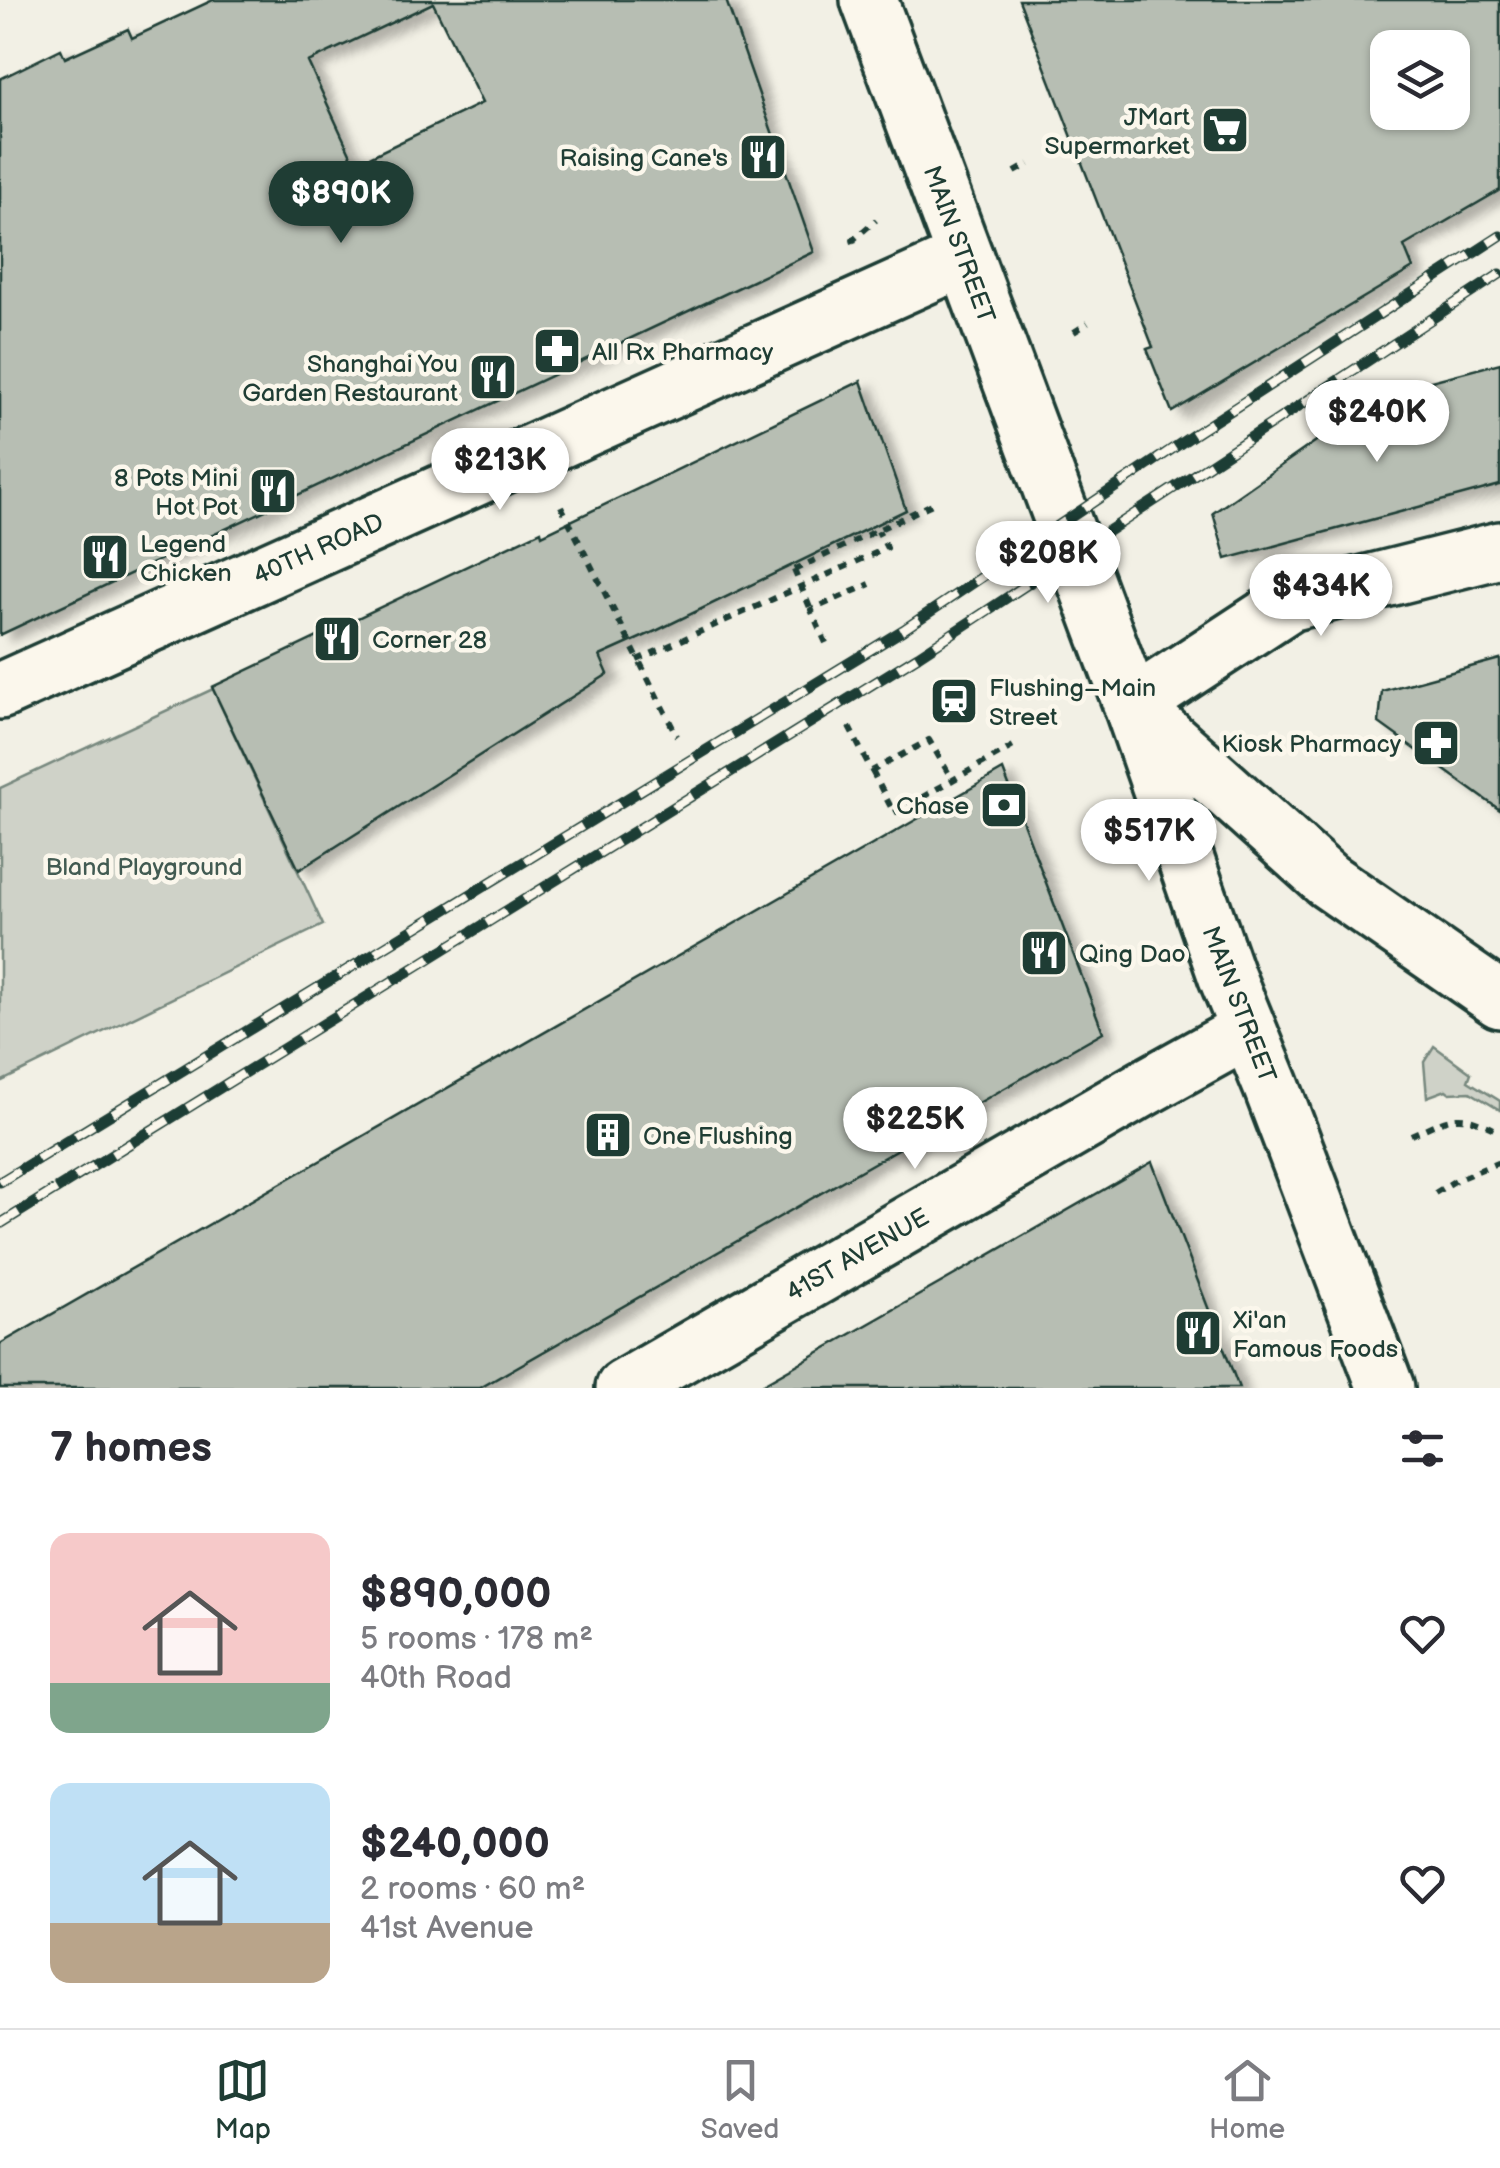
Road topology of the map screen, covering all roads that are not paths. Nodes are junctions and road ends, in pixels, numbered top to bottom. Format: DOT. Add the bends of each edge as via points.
graph roads {
  1 [pos="869,0"];
  2 [pos="965,258"];
  3 [pos="1500,550"];
  4 [pos="0,691"];
  5 [pos="1132,706"];
  6 [pos="1500,1000"];
  7 [pos="1248,1031"];
  8 [pos="624,1388"];
  9 [pos="1386,1388"];
  1 -- 2 [label="street, MAIN STREET"];
  2 -- 4 [label="street, 40TH ROAD"];
  2 -- 5 [label="street, MAIN STREET"];
  3 -- 5 [label="street" via="1290,603"];
  5 -- 6 [label="street" via="1327,880"];
  5 -- 7 [label="street, MAIN STREET"];
  7 -- 8 [label="street, 41ST AVENUE"];
  7 -- 9 [label="street, MAIN STREET"];
}
